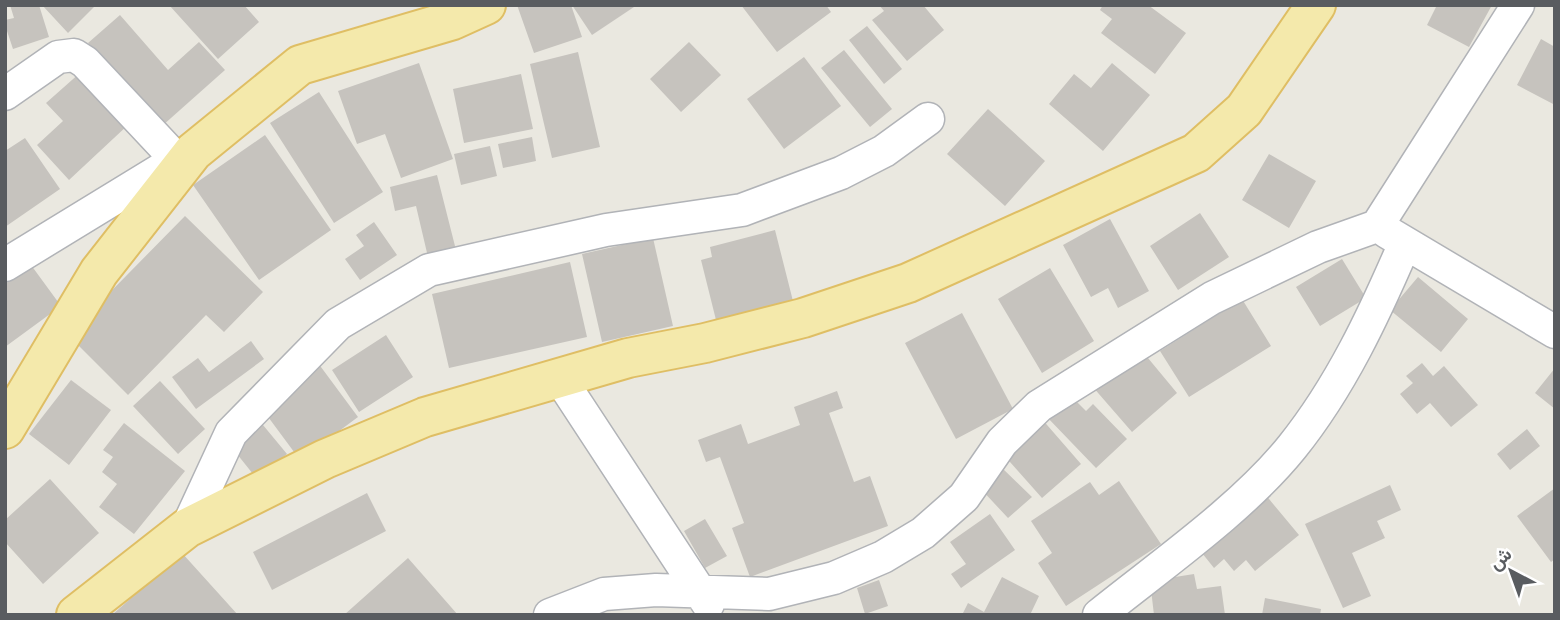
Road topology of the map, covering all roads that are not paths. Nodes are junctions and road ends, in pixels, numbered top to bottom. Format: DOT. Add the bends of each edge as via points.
graph roads {
  1 [pos="486,5"];
  2 [pos="1316,5"];
  3 [pos="1518,5"];
  4 [pos="5,94"];
  5 [pos="928,119"];
  6 [pos="185,156"];
  7 [pos="1377,226"];
  8 [pos="1405,243"];
  9 [pos="5,265"];
  10 [pos="1555,332"];
  11 [pos="559,377"];
  12 [pos="18,382"];
  13 [pos="5,429"];
  14 [pos="187,528"];
  15 [pos="708,604"];
  16 [pos="76,615"];
  17 [pos="550,615"];
  18 [pos="1099,615"];
  1 -- 6 [label="main road" via="453,20 300,65"];
  2 -- 11 [label="main road" via="1244,110 1196,153 908,282 803,318"];
  3 -- 7 [label="street"];
  4 -- 6 [label="street" via="58,57 74,55"];
  5 -- 14 [label="street" via="884,151 841,173 742,210 606,230 429,270 338,324 231,433"];
  6 -- 9 [label="street"];
  6 -- 12 [label="main road"];
  7 -- 8 [label="street"];
  7 -- 15 [label="street" via="1318,247 1212,298 1039,406 1002,442 964,497 923,533 883,557 834,578"];
  8 -- 10 [label="street"];
  8 -- 18 [label="street" via="1333,390 1291,449 1247,494"];
  11 -- 14 [label="main road" via="425,417 325,458"];
  11 -- 15 [label="street"];
  12 -- 13 [label="main road"];
  14 -- 16 [label="main road"];
  15 -- 17 [label="street" via="656,590 604,594"];
}
